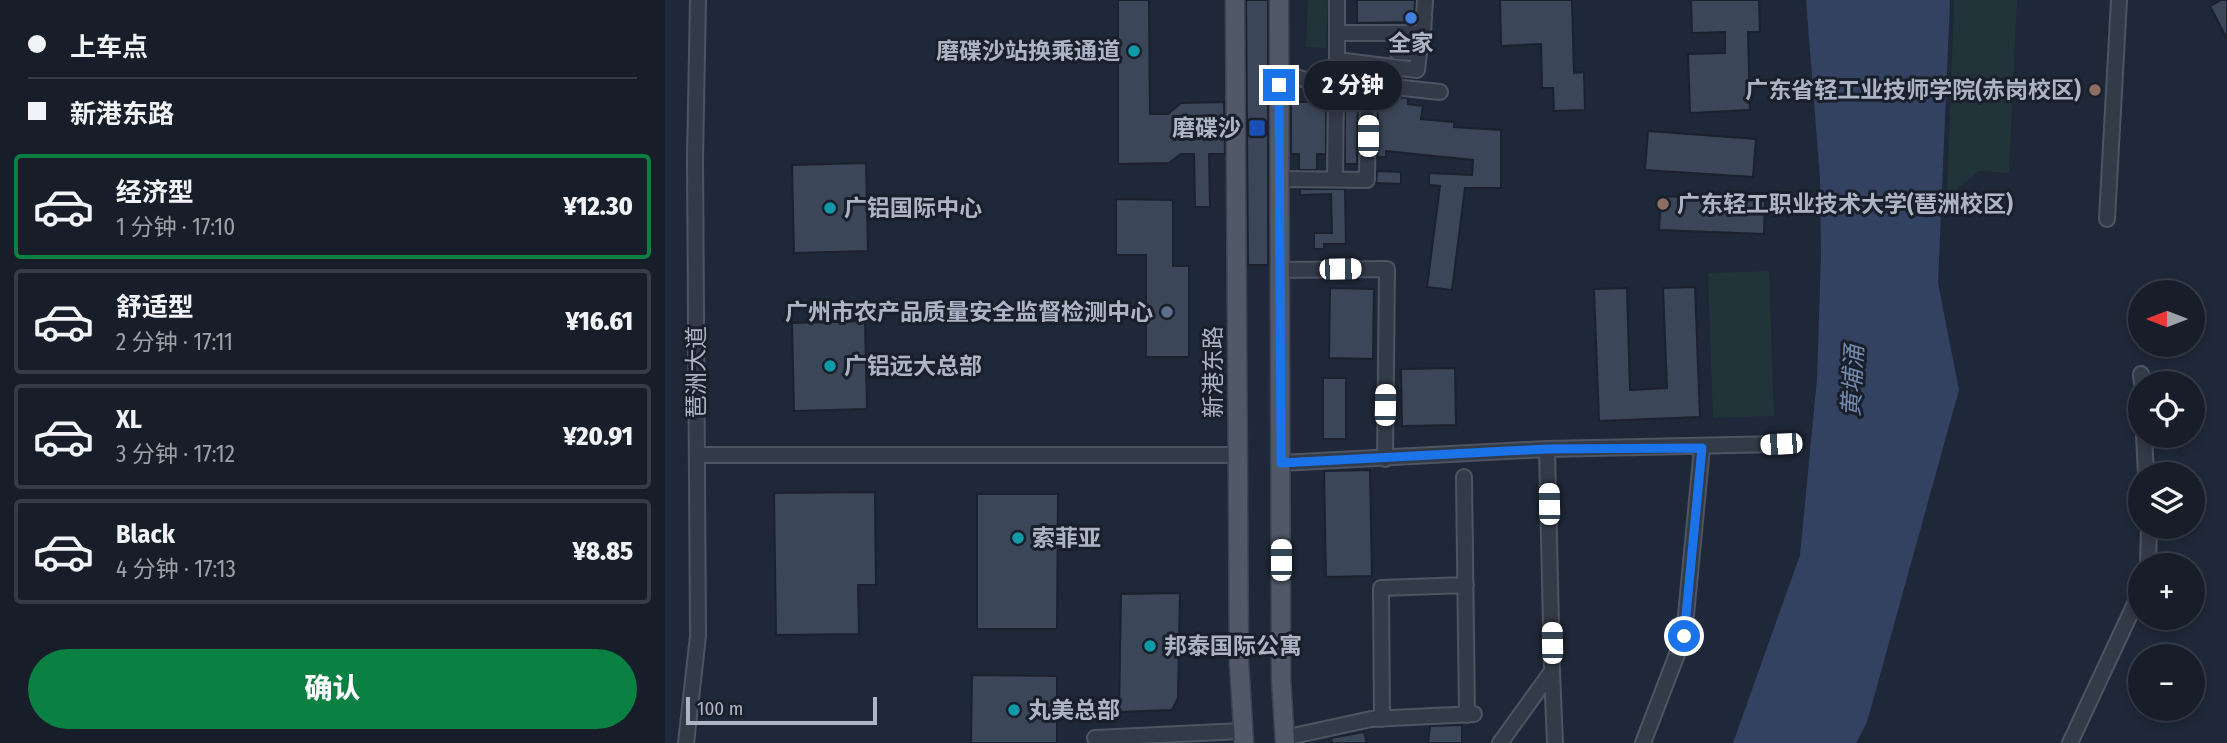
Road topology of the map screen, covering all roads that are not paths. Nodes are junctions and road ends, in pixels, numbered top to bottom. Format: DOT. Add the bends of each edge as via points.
graph roads {
  1 [pos="698,0"];
  2 [pos="1235,0"];
  3 [pos="1279,0"];
  4 [pos="1337,0"];
  5 [pos="1425,0"];
  6 [pos="2119,0"];
  7 [pos="1338,33"];
  8 [pos="1397,52"];
  9 [pos="1286,76"];
  10 [pos="1336,89"];
  11 [pos="1440,92"];
  12 [pos="1279,179"];
  13 [pos="1335,179"];
  14 [pos="2107,219"];
  15 [pos="1280,270"];
  16 [pos="1781,444"];
  17 [pos="1702,448"];
  18 [pos="1547,449"];
  19 [pos="697,455"];
  20 [pos="1238,455"];
  21 [pos="1384,459"];
  22 [pos="1281,463"];
  23 [pos="1464,477"];
  24 [pos="1466,585"];
  25 [pos="2128,619"];
  26 [pos="1552,671"];
  27 [pos="1382,719"];
  28 [pos="1243,737"];
  29 [pos="1095,738"];
  30 [pos="1165,739"];
  31 [pos="1285,740"];
  32 [pos="686,743"];
  33 [pos="1500,743"];
  34 [pos="1555,743"];
  35 [pos="1643,743"];
  36 [pos="2070,743"];
  1 -- 19 [label="street, 琶洲大道"];
  2 -- 20 [label="main road, 新港东路"];
  3 -- 9 [label="main road"];
  4 -- 7 [label="street"];
  5 -- 7 [label="street" via="1423,33"];
  6 -- 14 [label="street"];
  7 -- 8 [label="street" via="1337,60 1417,70 1419,53"];
  9 -- 10 [label="street"];
  9 -- 11 [label="street"];
  9 -- 12 [label="main road"];
  10 -- 13 [label="street"];
  10 -- 13 [label="street" via="1368,92 1368,104 1367,180"];
  12 -- 13 [label="street"];
  12 -- 15 [label="main road"];
  15 -- 21 [label="street" via="1387,269"];
  15 -- 22 [label="main road"];
  16 -- 17 [label="street"];
  17 -- 18 [label="street"];
  17 -- 35 [label="street" via="1684,636"];
  18 -- 21 [label="street"];
  18 -- 26 [label="street"];
  19 -- 20 [label="street"];
  19 -- 32 [label="street, 琶洲大道" via="698,636"];
  20 -- 28 [label="main road, 新港东路"];
  21 -- 22 [label="street"];
  22 -- 31 [label="main road"];
  23 -- 24 [label="street"];
  24 -- 27 [label="street" via="1381,588"];
  24 -- 27 [label="street" via="1471,715"];
  25 -- 36 [label="street"];
  26 -- 33 [label="street"];
  26 -- 34 [label="street"];
  27 -- 31 [label="street"];
  28 -- 30 [label="street"];
  29 -- 30 [label="street"];
}
